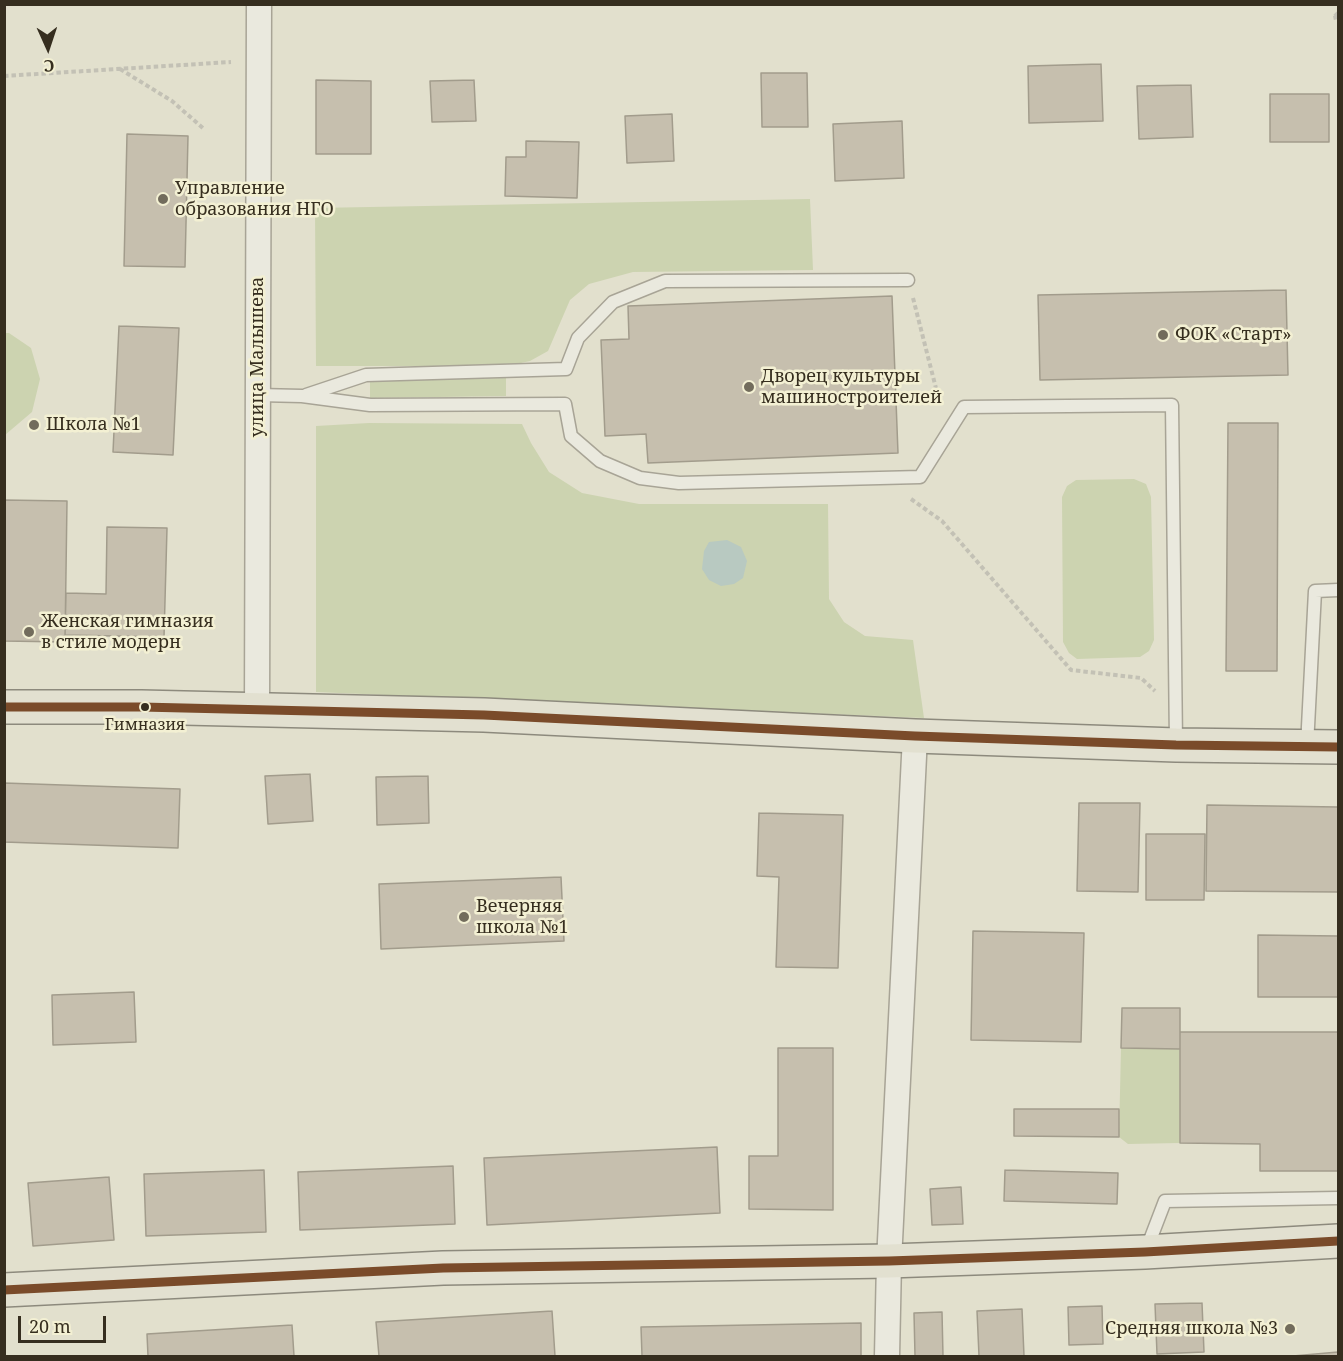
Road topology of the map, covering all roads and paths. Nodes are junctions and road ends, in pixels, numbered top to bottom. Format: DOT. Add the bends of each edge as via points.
graph roads {
  1 [pos="259,4"];
  2 [pos="259,61"];
  3 [pos="120,69"];
  4 [pos="4,76"];
  5 [pos="204,129"];
  6 [pos="908,280"];
  7 [pos="258,395"];
  8 [pos="302,396"];
  9 [pos="948,433"];
  10 [pos="881,478"];
  11 [pos="1338,590"];
  12 [pos="4,707"];
  13 [pos="257,709"];
  14 [pos="1176,710"];
  15 [pos="915,736"];
  16 [pos="1176,745"];
  17 [pos="1323,747"];
  18 [pos="1338,1198"];
  19 [pos="1338,1241"];
  20 [pos="1145,1252"];
  21 [pos="889,1261"];
  22 [pos="4,1290"];
  23 [pos="887,1356"];
  1 -- 2 [label="street, улица Малышева"];
  2 -- 3 [label="path"];
  2 -- 7 [label="street, улица Малышева"];
  3 -- 4 [label="path"];
  3 -- 5 [label="path" via="172,101"];
  6 -- 8 [label="lane" via="665,281 613,302 578,338 566,369 366,375"];
  6 -- 9 [label="path"];
  7 -- 8 [label="lane"];
  7 -- 13 [label="street, улица Малышева"];
  8 -- 10 [label="lane" via="369,405 565,404 571,436 600,461 640,478 679,483"];
  9 -- 10 [label="lane" via="920,477"];
  9 -- 14 [label="lane" via="964,407 1172,405"];
  10 -- 14 [label="path" via="942,521 1071,670 1141,678"];
  11 -- 17 [label="lane" via="1315,591"];
  12 -- 13 [label="main road"];
  13 -- 15 [label="main road" via="484,715"];
  14 -- 16 [label="lane"];
  15 -- 16 [label="main road"];
  15 -- 21 [label="street"];
  16 -- 17 [label="main road"];
  18 -- 20 [label="lane" via="1165,1202"];
  19 -- 20 [label="main road"];
  20 -- 21 [label="main road"];
  21 -- 22 [label="main road" via="443,1268"];
  21 -- 23 [label="street"];
}
